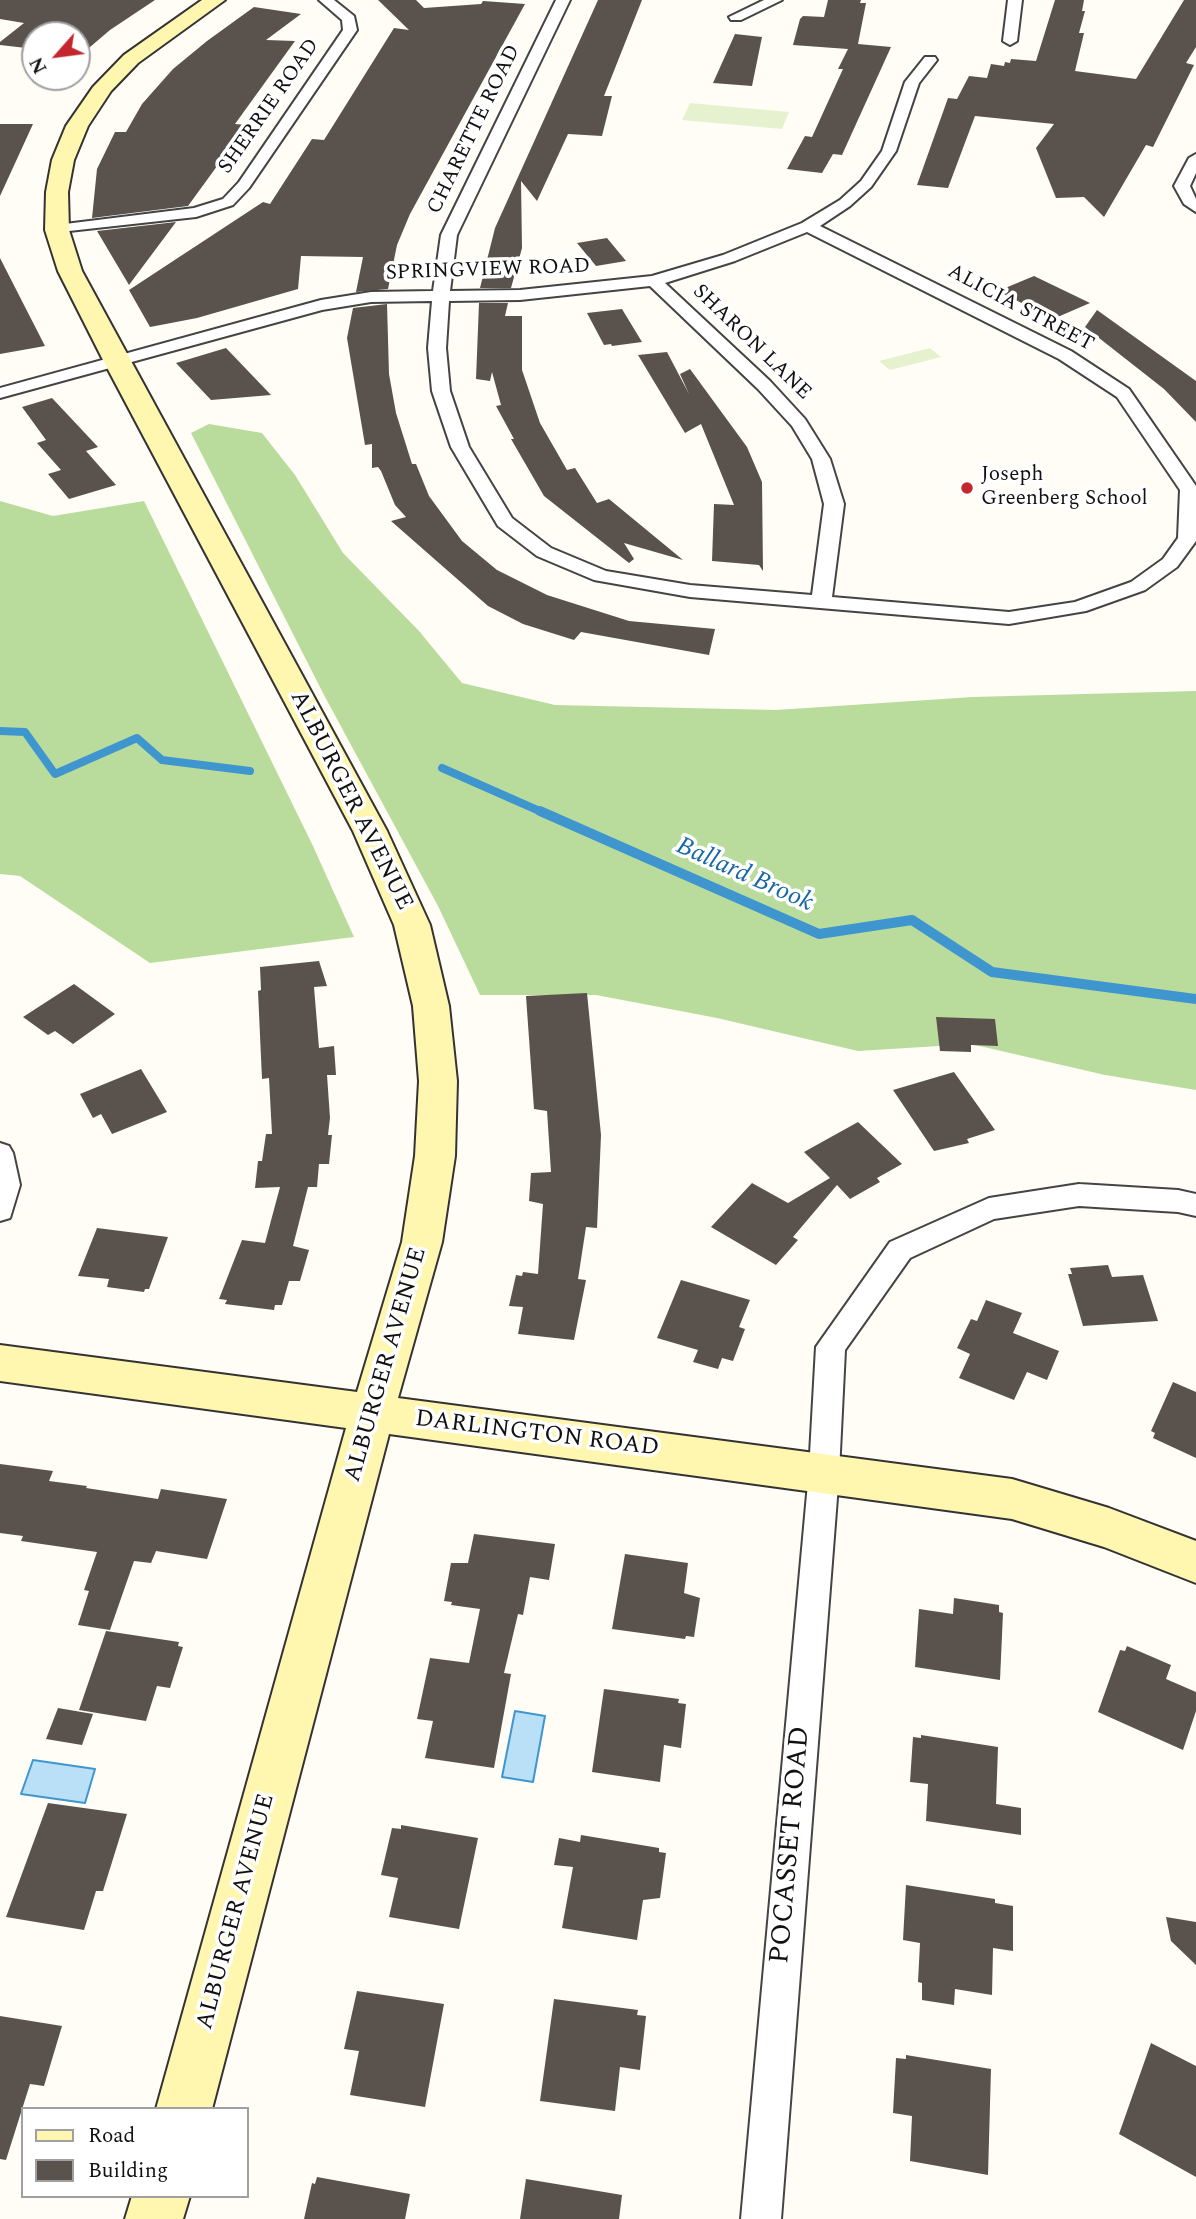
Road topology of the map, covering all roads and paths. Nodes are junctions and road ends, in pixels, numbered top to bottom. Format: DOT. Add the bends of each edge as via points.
graph roads {
  1 [pos="215,0"];
  2 [pos="326,0"];
  3 [pos="563,0"];
  4 [pos="775,0"];
  5 [pos="1016,0"];
  6 [pos="736,17"];
  7 [pos="1010,41"];
  8 [pos="930,60"];
  9 [pos="1196,158"];
  10 [pos="1192,204"];
  11 [pos="808,226"];
  12 [pos="57,230"];
  13 [pos="654,281"];
  14 [pos="441,296"];
  15 [pos="116,360"];
  16 [pos="0,393"];
  17 [pos="821,604"];
  18 [pos="0,1153"];
  19 [pos="1196,1205"];
  20 [pos="0,1210"];
  21 [pos="0,1363"];
  22 [pos="372,1414"];
  23 [pos="824,1472"];
  24 [pos="1196,1562"];
  25 [pos="185,2107"];
  26 [pos="160,2198"];
  27 [pos="155,2219"];
  28 [pos="761,2219"];
  1 -- 12 [label="street, ALBURGER AVENUE" via="131,59 103,88 77,126 62,160"];
  2 -- 12 [label="street, SHERRIE ROAD" via="349,19 349,30 228,202 196,212"];
  3 -- 14 [label="street, CHARETTE ROAD" via="449,234"];
  4 -- 6 [label="street"];
  5 -- 7 [label="street"];
  8 -- 11 [label="street, SPRINGVIEW ROAD" via="912,82 889,151 866,184"];
  9 -- 10 [label="street" via="1182,186"];
  11 -- 13 [label="street, SPRINGVIEW ROAD" via="729,258"];
  11 -- 17 [label="street, ALICIA STREET" via="1065,355 1123,393 1189,490 1188,538 1170,563 1138,586 1079,607 1009,618"];
  12 -- 15 [label="street, ALBURGER AVENUE" via="71,271"];
  13 -- 14 [label="street, SPRINGVIEW ROAD" via="520,295"];
  13 -- 17 [label="street, SHARON LANE" via="773,395 799,423 821,459 834,503"];
  14 -- 15 [label="street, SPRINGVIEW ROAD" via="371,297 321,305"];
  14 -- 17 [label="street, CHARETTE ROAD" via="437,348 441,391 460,447 505,522 544,552 601,576 690,591"];
  15 -- 16 [label="street, SPRINGVIEW ROAD"];
  15 -- 22 [label="street, ALBURGER AVENUE" via="364,820 412,925 431,1006 438,1081 435,1156 422,1242"];
  18 -- 20 [label="street" via="6,1185"];
  19 -- 23 [label="street" via="1079,1195 989,1209 900,1250 831,1347"];
  21 -- 22 [label="street, DARLINGTON ROAD"];
  22 -- 23 [label="street, DARLINGTON ROAD"];
  22 -- 25 [label="street, ALBURGER AVENUE"];
  23 -- 24 [label="street, DARLINGTON ROAD" via="1012,1499 1109,1528"];
  23 -- 28 [label="street, POCASSET ROAD"];
  26 -- 27 [label="street"];
}
